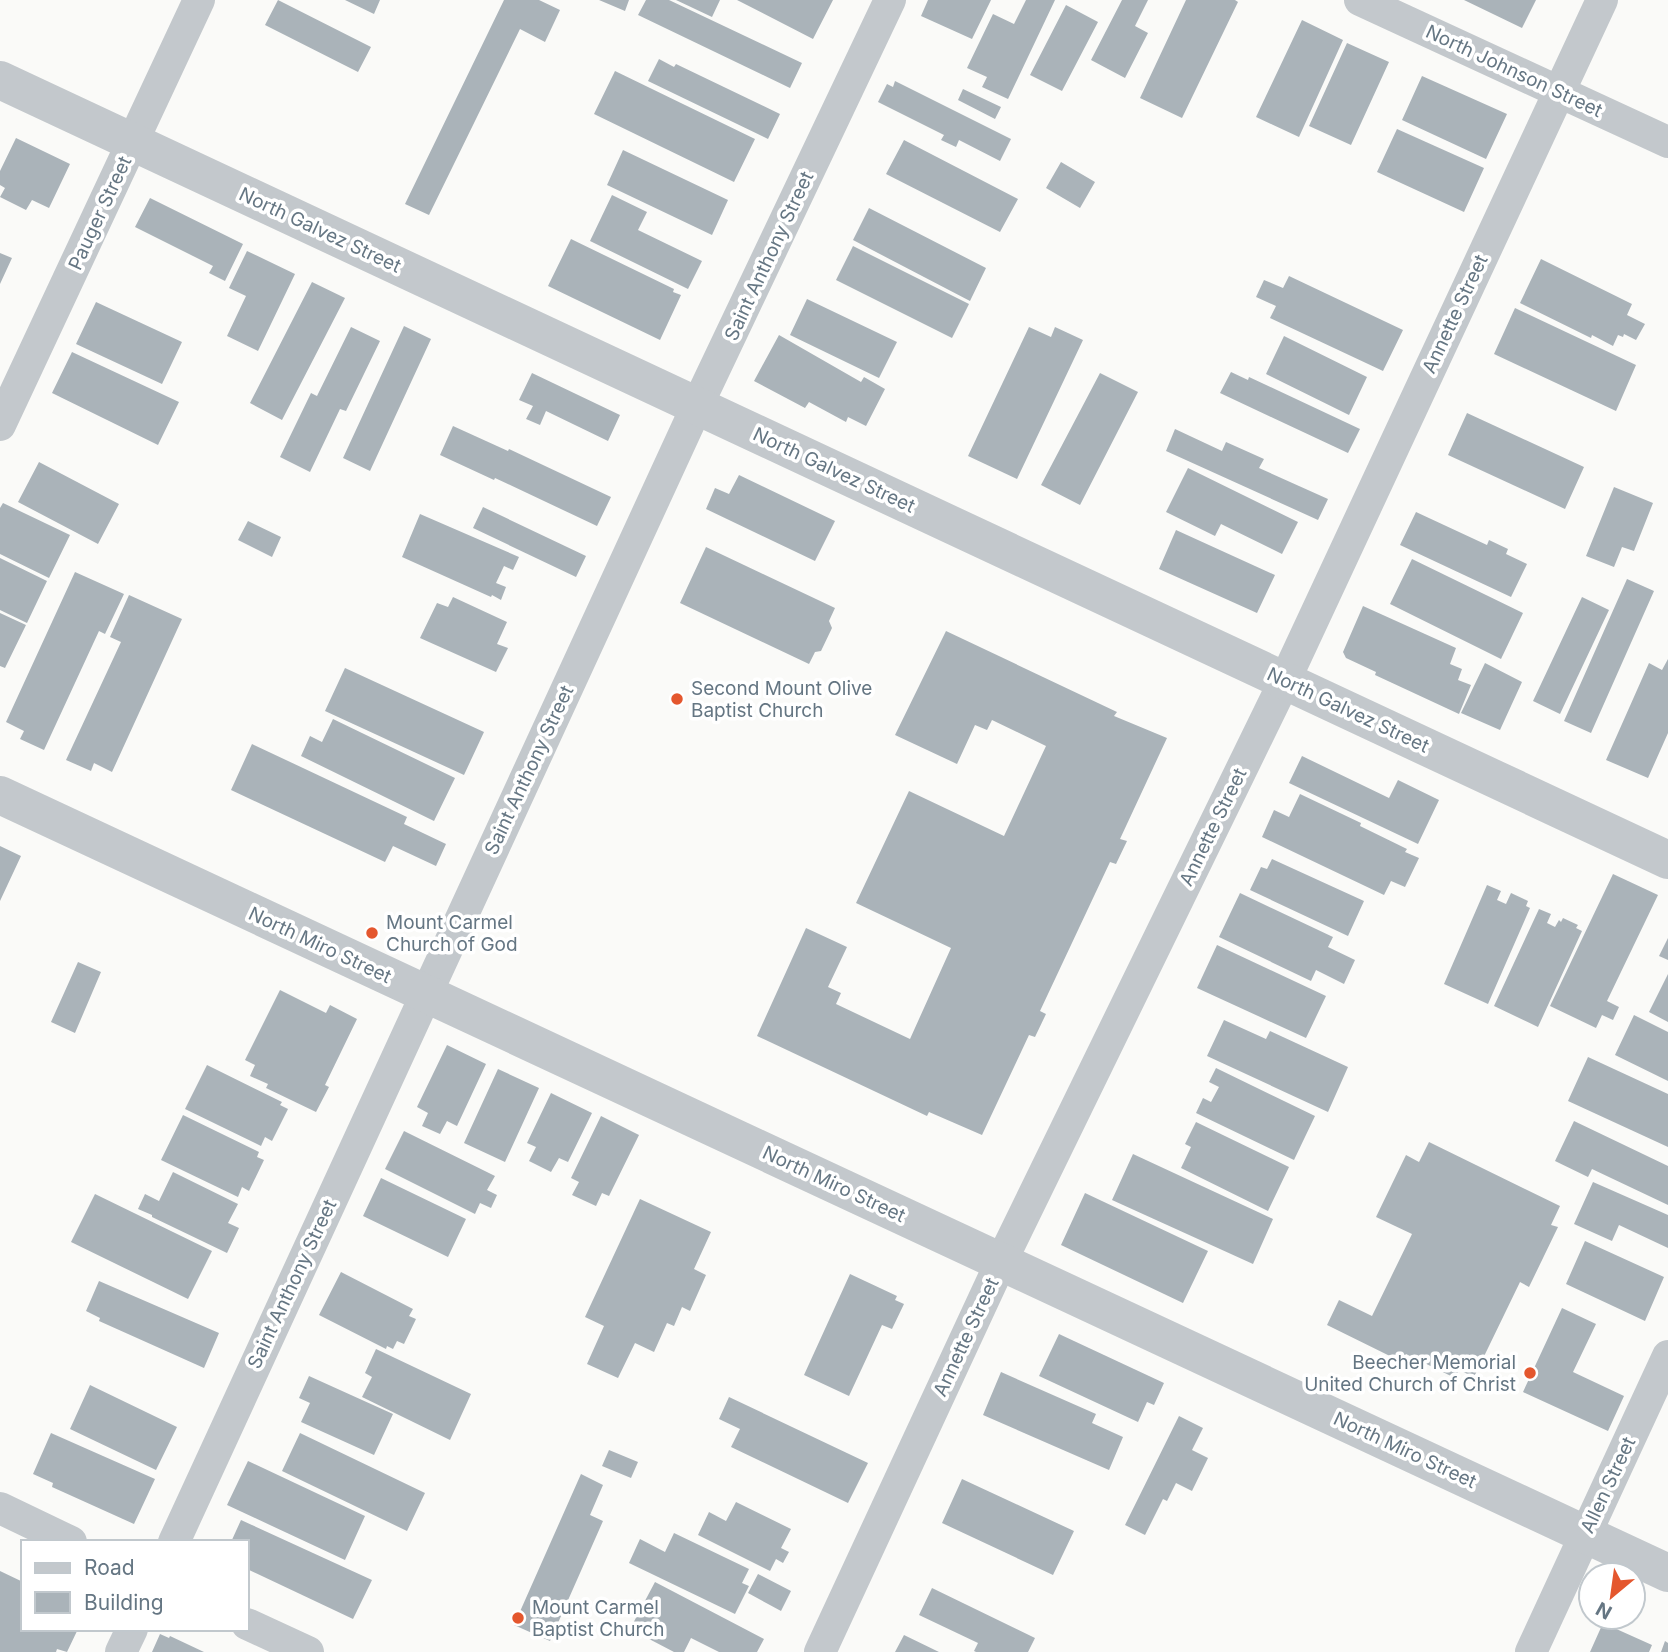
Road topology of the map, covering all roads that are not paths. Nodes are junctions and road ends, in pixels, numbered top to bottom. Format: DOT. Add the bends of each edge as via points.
graph roads {
  1 [pos="199,0"];
  2 [pos="890,0"];
  3 [pos="1360,0"];
  4 [pos="1602,0"];
  5 [pos="0,80"];
  6 [pos="1559,92"];
  7 [pos="133,142"];
  8 [pos="1668,142"];
  9 [pos="697,406"];
  10 [pos="0,425"];
  11 [pos="1285,680"];
  12 [pos="0,795"];
  13 [pos="1668,860"];
  14 [pos="425,994"];
  15 [pos="1001,1262"];
  16 [pos="1668,1356"];
  17 [pos="0,1508"];
  18 [pos="1585,1535"];
  19 [pos="67,1540"];
  20 [pos="174,1540"];
  21 [pos="1668,1573"];
  22 [pos="248,1624"];
  23 [pos="131,1631"];
  24 [pos="121,1652"];
  25 [pos="307,1652"];
  26 [pos="820,1652"];
  27 [pos="1531,1652"];
  1 -- 7 [label="street, Pauger Street"];
  2 -- 9 [label="street, Saint Anthony Street"];
  3 -- 6 [label="street, North Johnson Street"];
  4 -- 6 [label="street, Annette Street"];
  5 -- 7 [label="street, North Galvez Street"];
  6 -- 8 [label="street, North Johnson Street"];
  6 -- 11 [label="street, Annette Street"];
  7 -- 9 [label="street, North Galvez Street"];
  7 -- 10 [label="street, Pauger Street"];
  9 -- 11 [label="street, North Galvez Street"];
  9 -- 14 [label="street, Saint Anthony Street"];
  11 -- 13 [label="street, North Galvez Street"];
  11 -- 15 [label="street, Annette Street"];
  12 -- 14 [label="street, North Miro Street"];
  14 -- 15 [label="street, North Miro Street"];
  14 -- 20 [label="street, Saint Anthony Street"];
  15 -- 18 [label="street, North Miro Street"];
  15 -- 26 [label="street, Annette Street"];
  16 -- 18 [label="street, Allen Street"];
  17 -- 19 [label="street"];
  18 -- 21 [label="street, North Miro Street"];
  18 -- 27 [label="street, Allen Street"];
  22 -- 25 [label="street"];
  23 -- 24 [label="street"];
}
